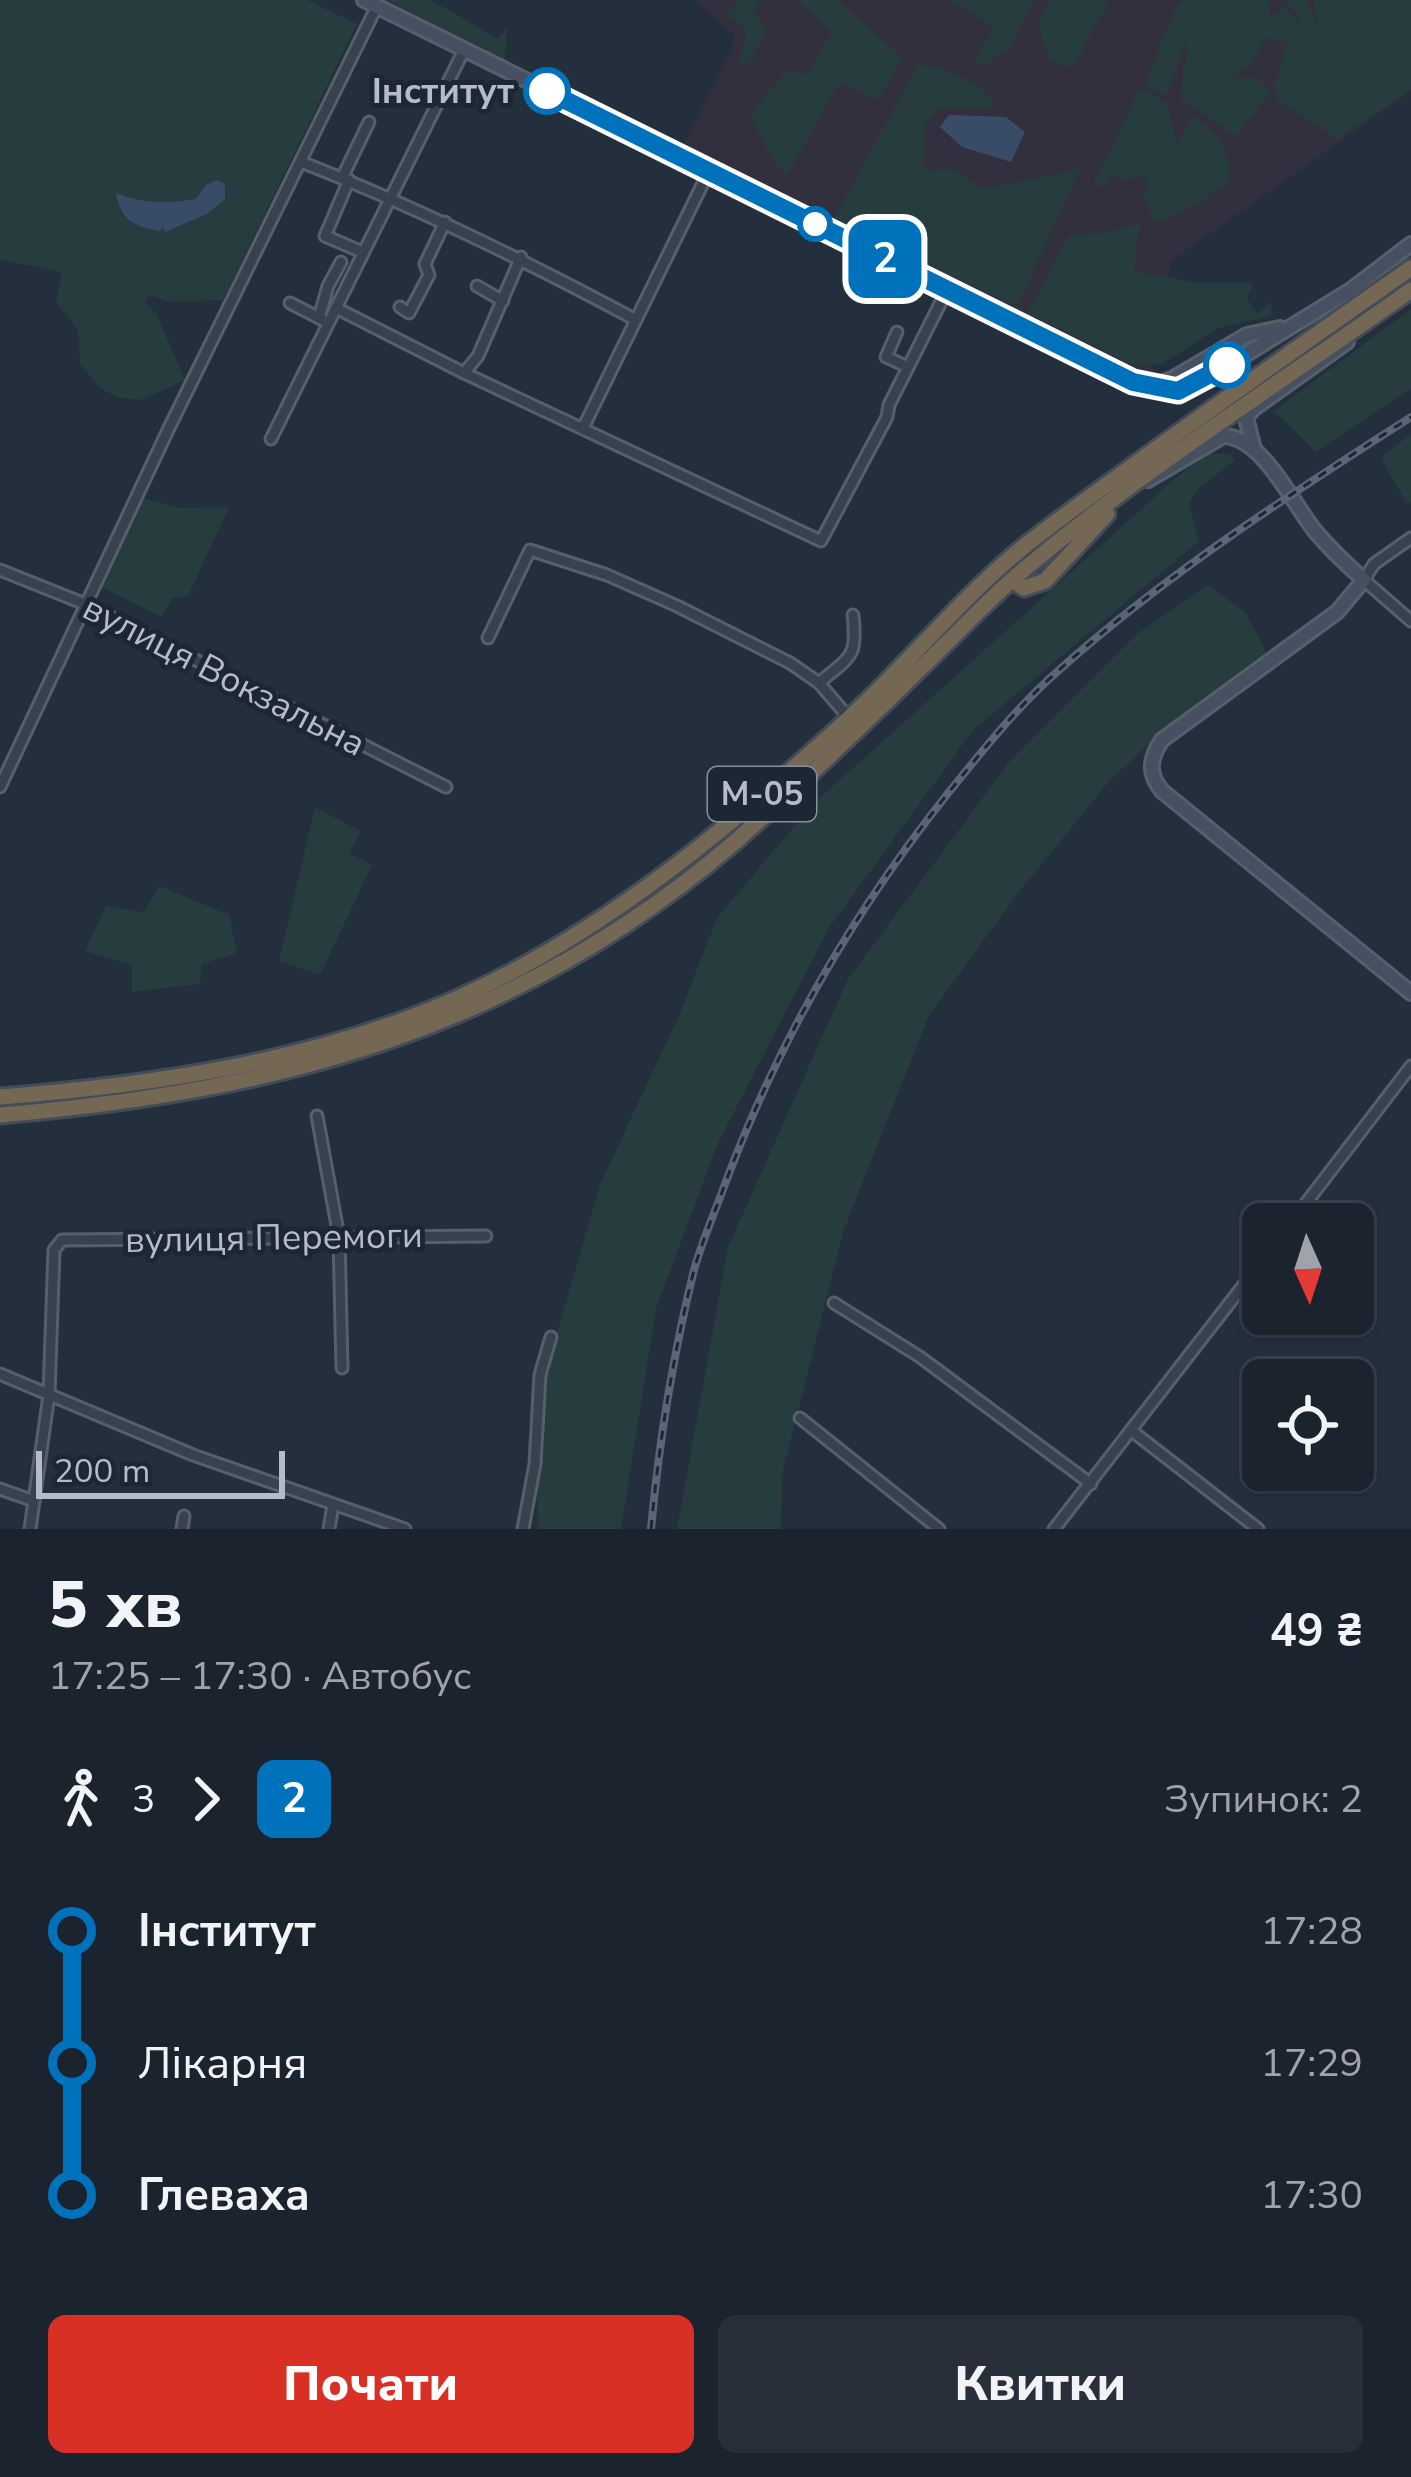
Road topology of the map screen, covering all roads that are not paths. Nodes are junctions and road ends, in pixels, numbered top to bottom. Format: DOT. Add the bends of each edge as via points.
graph roads {
  1 [pos="370,3"];
  2 [pos="464,50"];
  3 [pos="369,122"];
  4 [pos="301,162"];
  5 [pos="709,171"];
  6 [pos="345,179"];
  7 [pos="390,196"];
  8 [pos="445,222"];
  9 [pos="665,230"];
  10 [pos="678,237"];
  11 [pos="1411,244"];
  12 [pos="362,252"];
  13 [pos="521,257"];
  14 [pos="341,262"];
  15 [pos="1411,268"];
  16 [pos="477,286"];
  17 [pos="947,290"];
  18 [pos="1411,290"];
  19 [pos="503,301"];
  20 [pos="290,303"];
  21 [pos="400,307"];
  22 [pos="1387,307"];
  23 [pos="335,308"];
  24 [pos="324,320"];
  25 [pos="636,320"];
  26 [pos="1292,325"];
  27 [pos="897,332"];
  28 [pos="1221,348"];
  29 [pos="1227,365"];
  30 [pos="908,368"];
  31 [pos="1181,373"];
  32 [pos="464,374"];
  33 [pos="1147,387"];
  34 [pos="1188,387"];
  35 [pos="583,428"];
  36 [pos="271,439"];
  37 [pos="1254,450"];
  38 [pos="1131,488"];
  39 [pos="1411,538"];
  40 [pos="1012,557"];
  41 [pos="0,570"];
  42 [pos="1012,580"];
  43 [pos="1364,580"];
  44 [pos="85,604"];
  45 [pos="853,615"];
  46 [pos="1411,621"];
  47 [pos="488,638"];
  48 [pos="819,683"];
  49 [pos="849,718"];
  50 [pos="0,787"];
  51 [pos="446,787"];
  52 [pos="1411,993"];
  53 [pos="1411,1066"];
  54 [pos="0,1097"];
  55 [pos="0,1115"];
  56 [pos="317,1117"];
  57 [pos="1306,1203"];
  58 [pos="485,1236"];
  59 [pos="339,1237"];
  60 [pos="1242,1287"];
  61 [pos="834,1303"];
  62 [pos="551,1337"];
  63 [pos="342,1368"];
  64 [pos="0,1374"];
  65 [pos="49,1394"];
  66 [pos="800,1418"];
  67 [pos="1132,1431"];
  68 [pos="1091,1484"];
  69 [pos="0,1489"];
  70 [pos="34,1501"];
  71 [pos="333,1505"];
  72 [pos="184,1516"];
  73 [pos="30,1529"];
  74 [pos="182,1529"];
  75 [pos="329,1529"];
  76 [pos="405,1529"];
  77 [pos="523,1529"];
  78 [pos="939,1529"];
  79 [pos="1054,1529"];
  80 [pos="1258,1529"];
  1 -- 2 [label="street"];
  1 -- 4 [label="street"];
  2 -- 5 [label="street"];
  2 -- 7 [label="street"];
  3 -- 6 [label="street"];
  4 -- 6 [label="street"];
  4 -- 44 [label="street"];
  5 -- 10 [label="street"];
  5 -- 17 [label="street"];
  6 -- 7 [label="street"];
  6 -- 12 [label="street" via="325,236"];
  7 -- 8 [label="street"];
  7 -- 12 [label="street"];
  8 -- 13 [label="street"];
  8 -- 21 [label="street" via="409,313"];
  9 -- 10 [label="street"];
  10 -- 25 [label="street"];
  11 -- 26 [label="street"];
  12 -- 23 [label="street"];
  13 -- 19 [label="street"];
  13 -- 25 [label="street"];
  14 -- 24 [label="street"];
  15 -- 40 [label="highway, М-05"];
  16 -- 19 [label="street"];
  17 -- 30 [label="street"];
  17 -- 33 [label="street"];
  18 -- 22 [label="highway"];
  19 -- 32 [label="street"];
  20 -- 24 [label="street"];
  22 -- 37 [label="street" via="1252,409 1246,418"];
  22 -- 38 [label="highway"];
  23 -- 24 [label="street"];
  23 -- 32 [label="street"];
  24 -- 36 [label="street"];
  25 -- 35 [label="street"];
  26 -- 28 [label="street"];
  26 -- 29 [label="street"];
  27 -- 30 [label="street" via="886,357"];
  28 -- 29 [label="street"];
  28 -- 31 [label="street"];
  29 -- 34 [label="street"];
  30 -- 35 [label="street" via="821,541"];
  31 -- 33 [label="street"];
  31 -- 34 [label="street"];
  32 -- 35 [label="street"];
  33 -- 34 [label="street"];
  37 -- 38 [label="street" via="1223,436"];
  37 -- 43 [label="street"];
  38 -- 42 [label="highway" via="1045,581 1024,588"];
  39 -- 43 [label="street"];
  40 -- 42 [label="highway"];
  40 -- 49 [label="highway, М-05"];
  41 -- 44 [label="street, вулиця Вокзальна"];
  42 -- 55 [label="highway, М-05" via="730,845 550,971 457,1017 344,1057 207,1090"];
  43 -- 46 [label="street"];
  43 -- 52 [label="street" via="1337,612 1162,740 1152,776"];
  44 -- 50 [label="street"];
  44 -- 51 [label="street, вулиця Вокзальна"];
  45 -- 48 [label="street" via="851,655"];
  47 -- 48 [label="street" via="530,550 677,606"];
  48 -- 49 [label="street"];
  49 -- 54 [label="highway, М-05" via="611,911 458,998 238,1065"];
  53 -- 57 [label="street"];
  56 -- 59 [label="street"];
  58 -- 59 [label="street, вулиця Перемоги"];
  59 -- 63 [label="street"];
  59 -- 65 [label="street, вулиця Перемоги" via="62,1240 55,1250"];
  60 -- 67 [label="street"];
  61 -- 68 [label="street"];
  62 -- 77 [label="street"];
  64 -- 65 [label="street"];
  65 -- 70 [label="street"];
  65 -- 71 [label="street"];
  66 -- 78 [label="street"];
  67 -- 68 [label="street"];
  67 -- 80 [label="street"];
  68 -- 79 [label="street"];
  69 -- 70 [label="street"];
  70 -- 73 [label="street"];
  71 -- 75 [label="street"];
  71 -- 76 [label="street"];
  72 -- 74 [label="street"];
}
